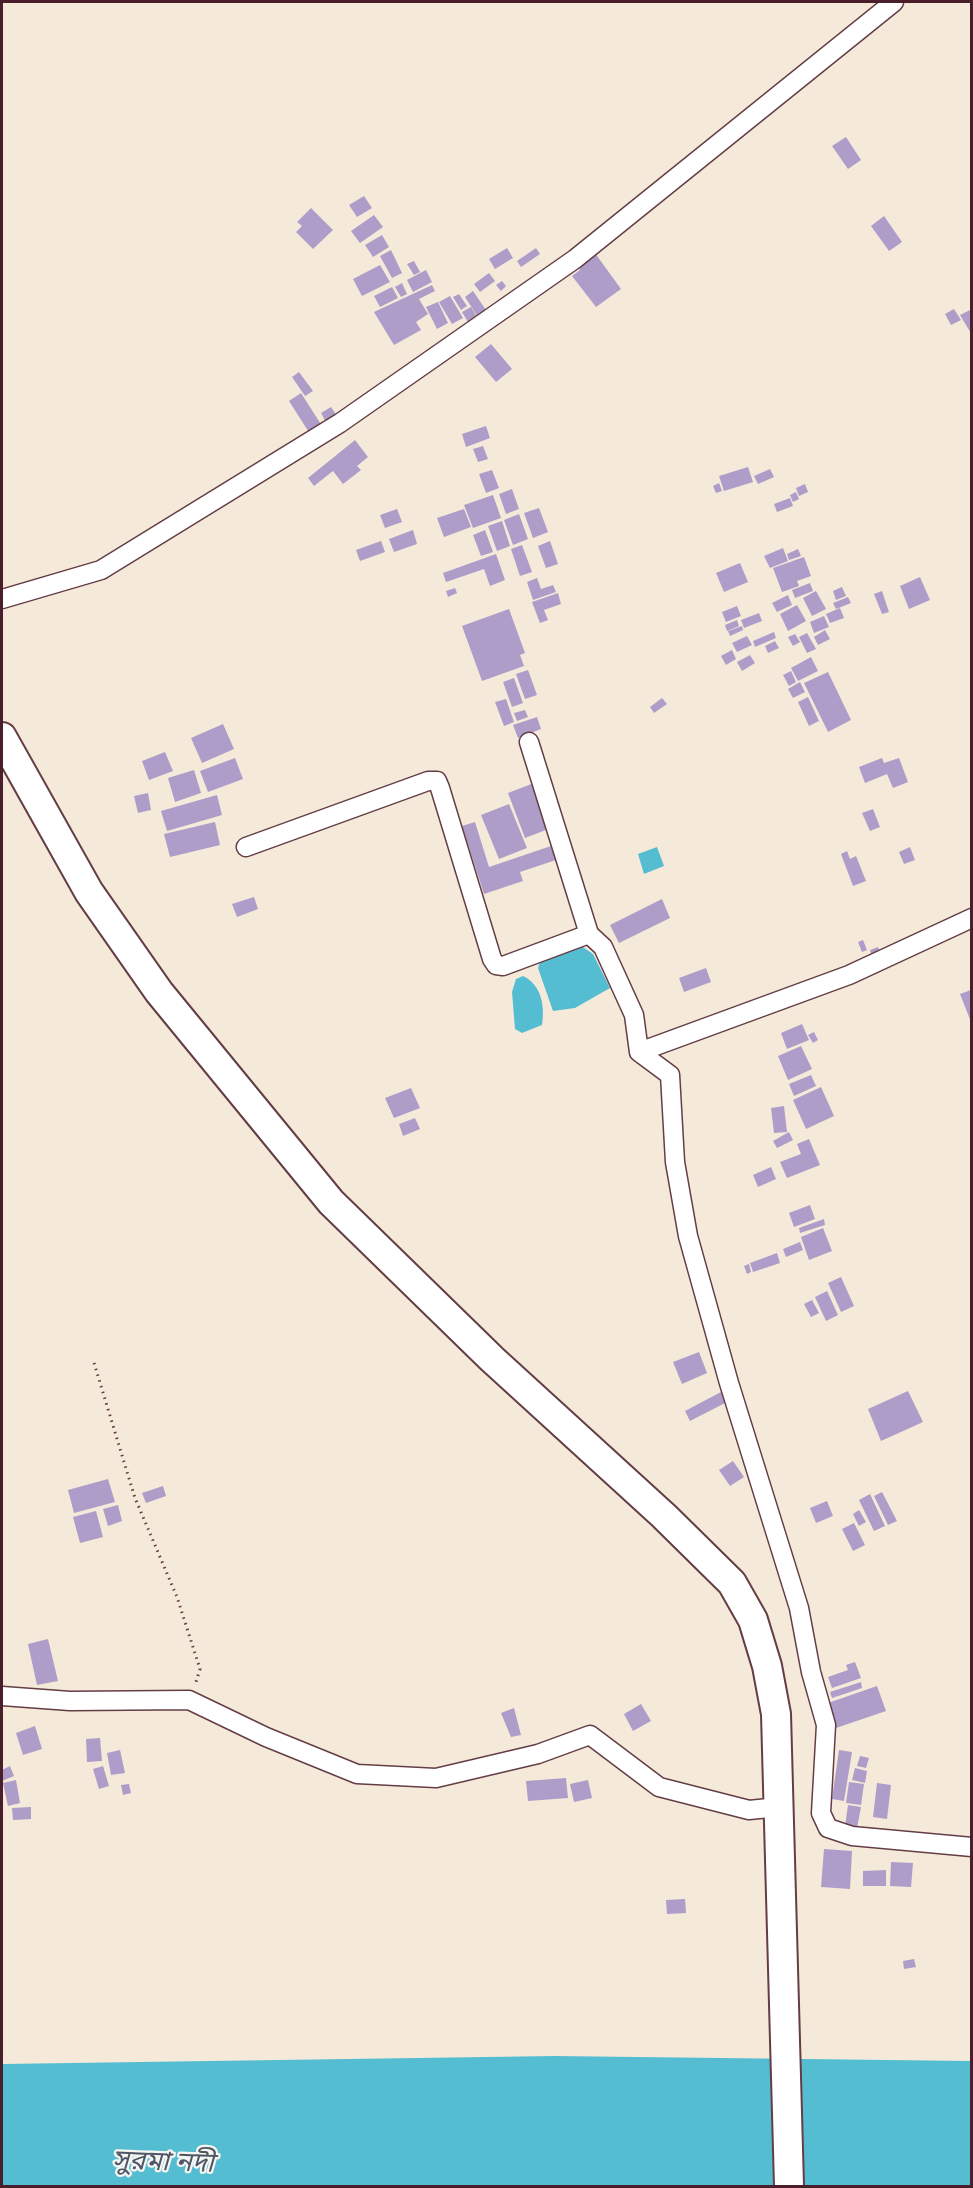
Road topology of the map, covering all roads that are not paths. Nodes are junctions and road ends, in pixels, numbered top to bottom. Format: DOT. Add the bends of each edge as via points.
graph roads {
  1 [pos="894,2"];
  2 [pos="2,599"];
  3 [pos="2,737"];
  4 [pos="529,742"];
  5 [pos="246,847"];
  6 [pos="972,918"];
  7 [pos="589,934"];
  8 [pos="639,1052"];
  9 [pos="2,1696"];
  10 [pos="779,1808"];
  11 [pos="972,1847"];
  12 [pos="789,2187"];
  1 -- 2 [label="street" via="575,259 340,423 101,570"];
  3 -- 10 [label="main road" via="89,892 159,992 331,1202 732,1583 753,1620 767,1666 776,1714"];
  4 -- 7 [label="street"];
  5 -- 7 [label="street" via="437,781 496,965 503,966"];
  6 -- 8 [label="street" via="849,975"];
  7 -- 8 [label="street" via="603,948 634,1015"];
  8 -- 11 [label="street" via="670,1076 675,1162 688,1236 799,1608 826,1725 821,1813 828,1828 852,1836"];
  9 -- 10 [label="street" via="70,1701 189,1700 357,1774 436,1778 538,1754 590,1735 659,1787 749,1810"];
  10 -- 12 [label="main road"];
}
